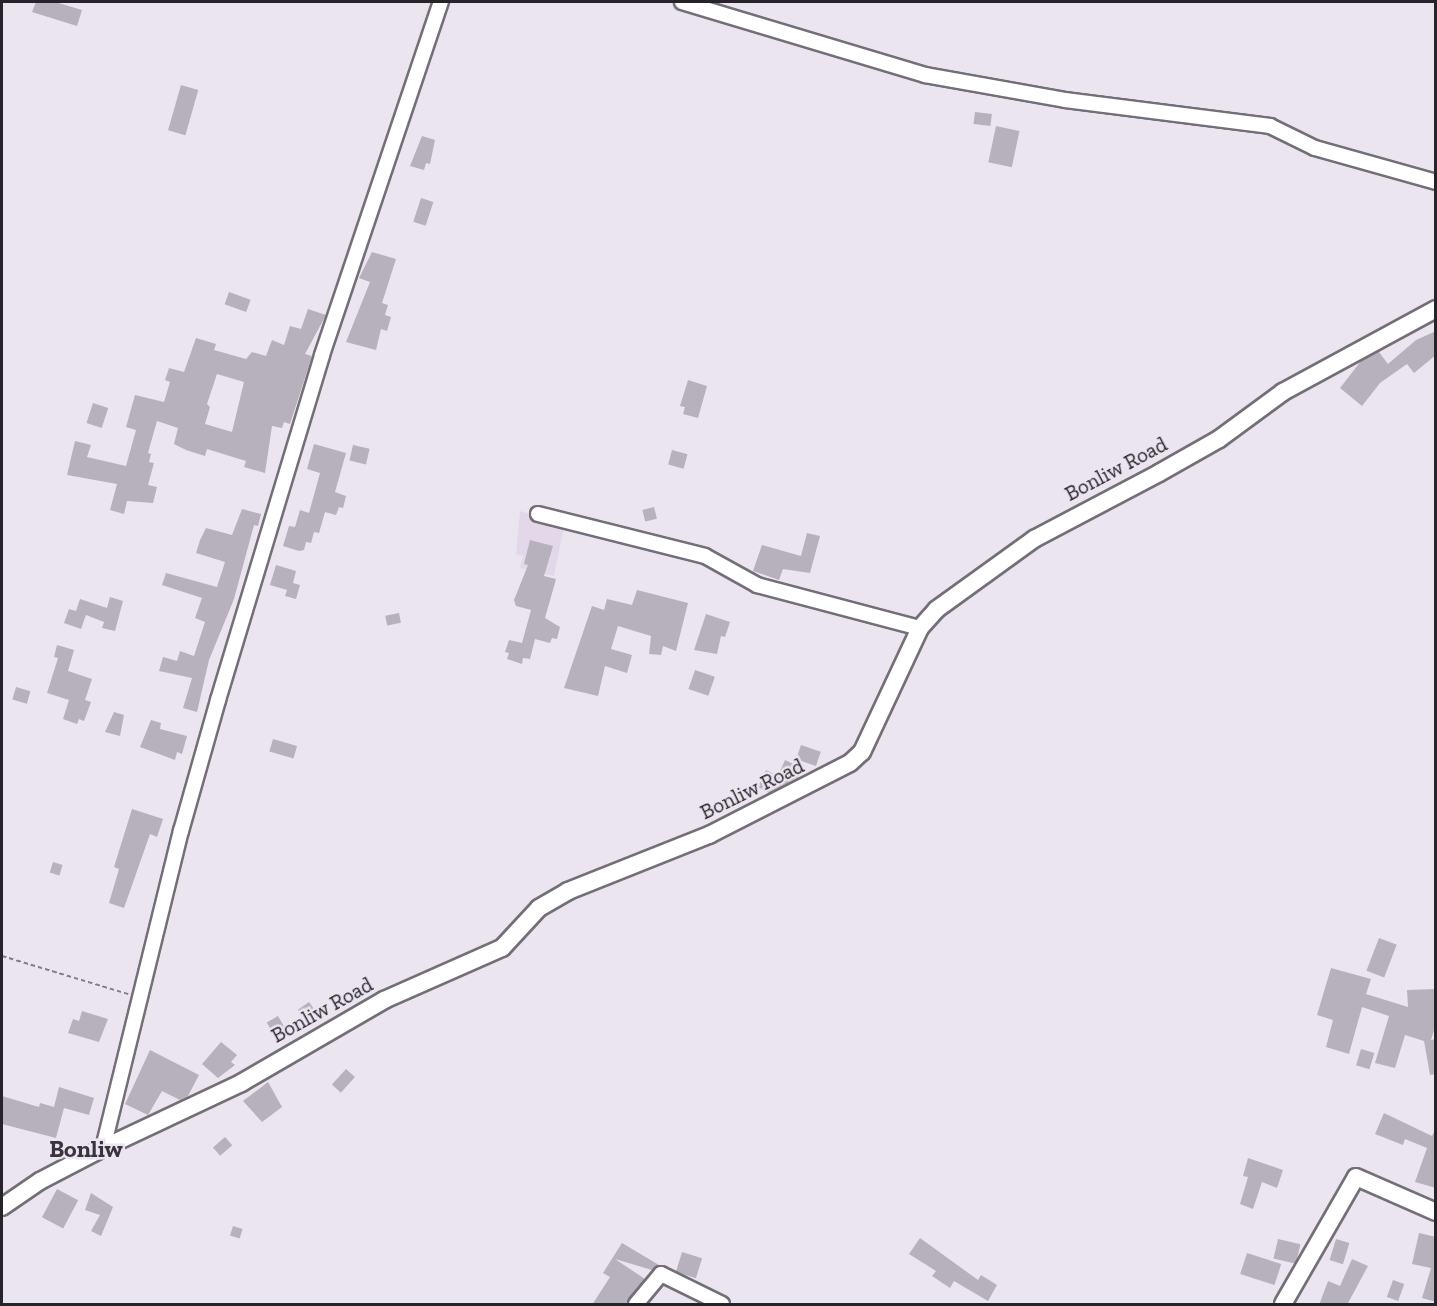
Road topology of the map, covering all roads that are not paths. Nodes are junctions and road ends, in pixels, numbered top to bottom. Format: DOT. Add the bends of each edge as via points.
graph roads {
  1 [pos="441,2"];
  2 [pos="682,2"];
  3 [pos="1436,182"];
  4 [pos="1436,309"];
  5 [pos="538,514"];
  6 [pos="920,628"];
  7 [pos="103,1148"];
  8 [pos="2,1207"];
  9 [pos="1436,1212"];
  10 [pos="636,1305"];
  11 [pos="722,1305"];
  12 [pos="1283,1305"];
  1 -- 7 [label="street" via="291,459 181,831"];
  2 -- 3 [label="street" via="926,75 1065,100 1270,126 1315,148"];
  4 -- 6 [label="street, Bonliw Road" via="1283,392 1219,439 1034,539 937,609"];
  5 -- 6 [label="street" via="705,556 757,585"];
  6 -- 7 [label="street, Bonliw Road" via="862,752 850,763 710,835 568,891 539,908 502,948 384,1000 241,1083"];
  7 -- 8 [label="street, Bonliw Road" via="40,1181"];
  9 -- 12 [label="street" via="1356,1177"];
  10 -- 11 [label="street" via="662,1274"];
}
